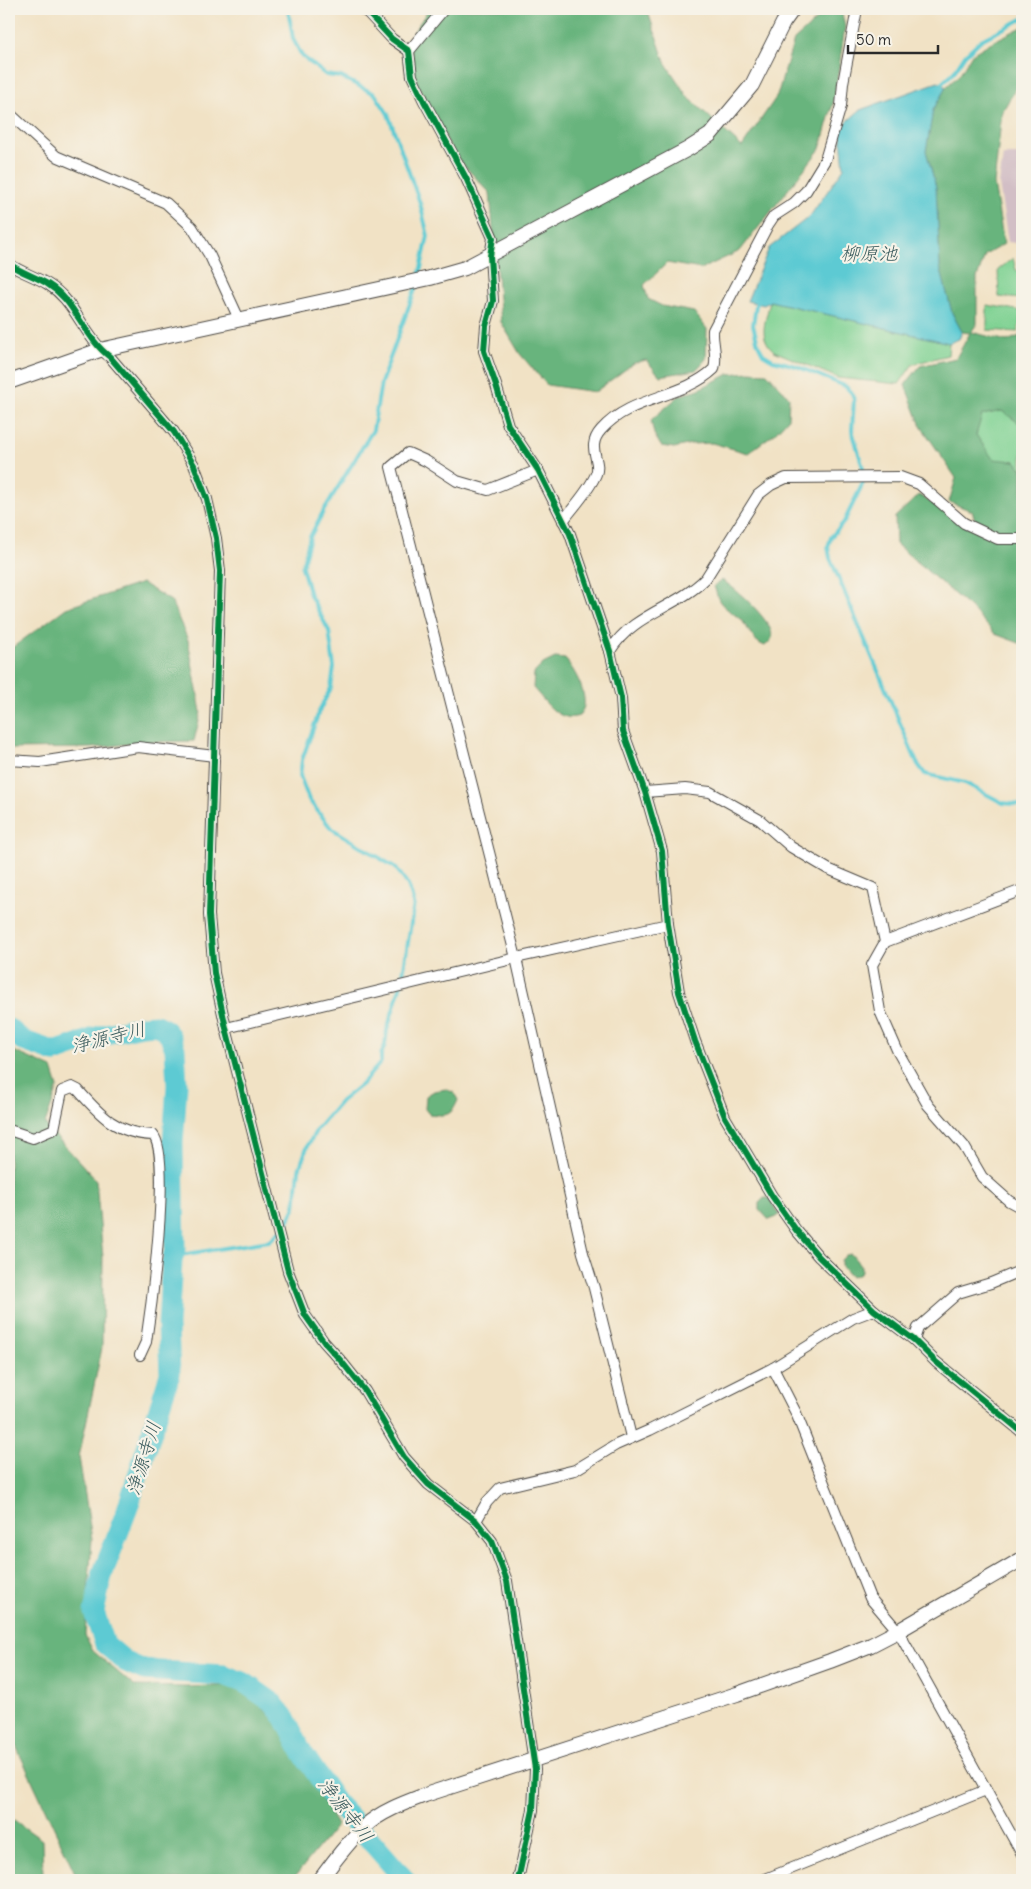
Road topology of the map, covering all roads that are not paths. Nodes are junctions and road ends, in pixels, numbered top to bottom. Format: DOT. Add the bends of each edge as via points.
graph roads {
  1 [pos="362,9"];
  2 [pos="444,9"];
  3 [pos="792,9"];
  4 [pos="857,9"];
  5 [pos="409,51"];
  6 [pos="9,113"];
  7 [pos="490,256"];
  8 [pos="9,264"];
  9 [pos="239,319"];
  10 [pos="100,350"];
  11 [pos="9,382"];
  12 [pos="538,470"];
  13 [pos="563,521"];
  14 [pos="1022,539"];
  15 [pos="610,651"];
  16 [pos="214,756"];
  17 [pos="9,760"];
  18 [pos="645,792"];
  19 [pos="1022,890"];
  20 [pos="668,924"];
  21 [pos="885,942"];
  22 [pos="516,958"];
  23 [pos="226,1028"];
  24 [pos="9,1130"];
  25 [pos="1022,1208"];
  26 [pos="1022,1270"];
  27 [pos="874,1310"];
  28 [pos="914,1340"];
  29 [pos="140,1355"];
  30 [pos="773,1368"];
  31 [pos="1022,1432"];
  32 [pos="631,1437"];
  33 [pos="476,1522"];
  34 [pos="1022,1559"];
  35 [pos="898,1631"];
  36 [pos="534,1760"];
  37 [pos="986,1790"];
  38 [pos="1022,1854"];
  39 [pos="320,1880"];
  40 [pos="518,1880"];
  41 [pos="763,1880"];
  1 -- 5 [label="street"];
  2 -- 5 [label="street"];
  3 -- 7 [label="street" via="752,85 710,135"];
  4 -- 13 [label="street" via="841,106 825,160 806,191 774,216 748,262 713,330 714,369 690,385 624,410 601,430 594,440 597,472"];
  5 -- 7 [label="street" via="412,76 466,178 493,238"];
  6 -- 9 [label="street" via="56,156 166,203 192,227 210,256"];
  7 -- 9 [label="street" via="465,268 430,278"];
  7 -- 12 [label="street" via="493,301 484,351 508,425"];
  8 -- 10 [label="street" via="43,279 64,298"];
  9 -- 10 [label="street"];
  10 -- 11 [label="street"];
  10 -- 16 [label="street" via="110,357 174,432 194,466 207,499 220,571"];
  12 -- 13 [label="street"];
  12 -- 22 [label="street" via="488,490 457,481 408,453 391,467"];
  13 -- 15 [label="street"];
  14 -- 15 [label="street" via="998,539 964,523 919,484 900,478 786,478 758,495 696,588 638,621"];
  15 -- 18 [label="street" via="621,698 623,730"];
  16 -- 17 [label="street" via="138,747 40,762"];
  16 -- 23 [label="street" via="209,915 214,973"];
  18 -- 20 [label="street" via="662,851"];
  18 -- 21 [label="street" via="685,789 710,792 760,820 791,847 828,869 874,888"];
  19 -- 21 [label="street"];
  20 -- 22 [label="street"];
  20 -- 27 [label="street" via="679,992 725,1117 796,1230"];
  21 -- 25 [label="street" via="872,965 880,1011 898,1052 928,1105 964,1146 982,1177"];
  22 -- 23 [label="street"];
  22 -- 32 [label="street" via="583,1253"];
  23 -- 33 [label="street" via="288,1271 305,1315 365,1391 404,1457 435,1490"];
  24 -- 29 [label="street" via="33,1138 54,1129 62,1092 72,1087 113,1124 137,1134 153,1135 157,1140 160,1230 146,1342"];
  26 -- 28 [label="street" via="958,1293 918,1328"];
  27 -- 28 [label="street"];
  27 -- 30 [label="street" via="853,1318"];
  28 -- 31 [label="street"];
  30 -- 32 [label="street"];
  30 -- 35 [label="street" via="796,1413 870,1598"];
  32 -- 33 [label="street" via="574,1470 500,1488"];
  33 -- 36 [label="street" via="492,1541 507,1581"];
  34 -- 35 [label="street"];
  35 -- 36 [label="street" via="830,1661"];
  35 -- 37 [label="street"];
  36 -- 39 [label="street" via="424,1795 379,1816 339,1854"];
  36 -- 40 [label="street" via="533,1810"];
  37 -- 38 [label="street"];
  37 -- 41 [label="street"];
}
